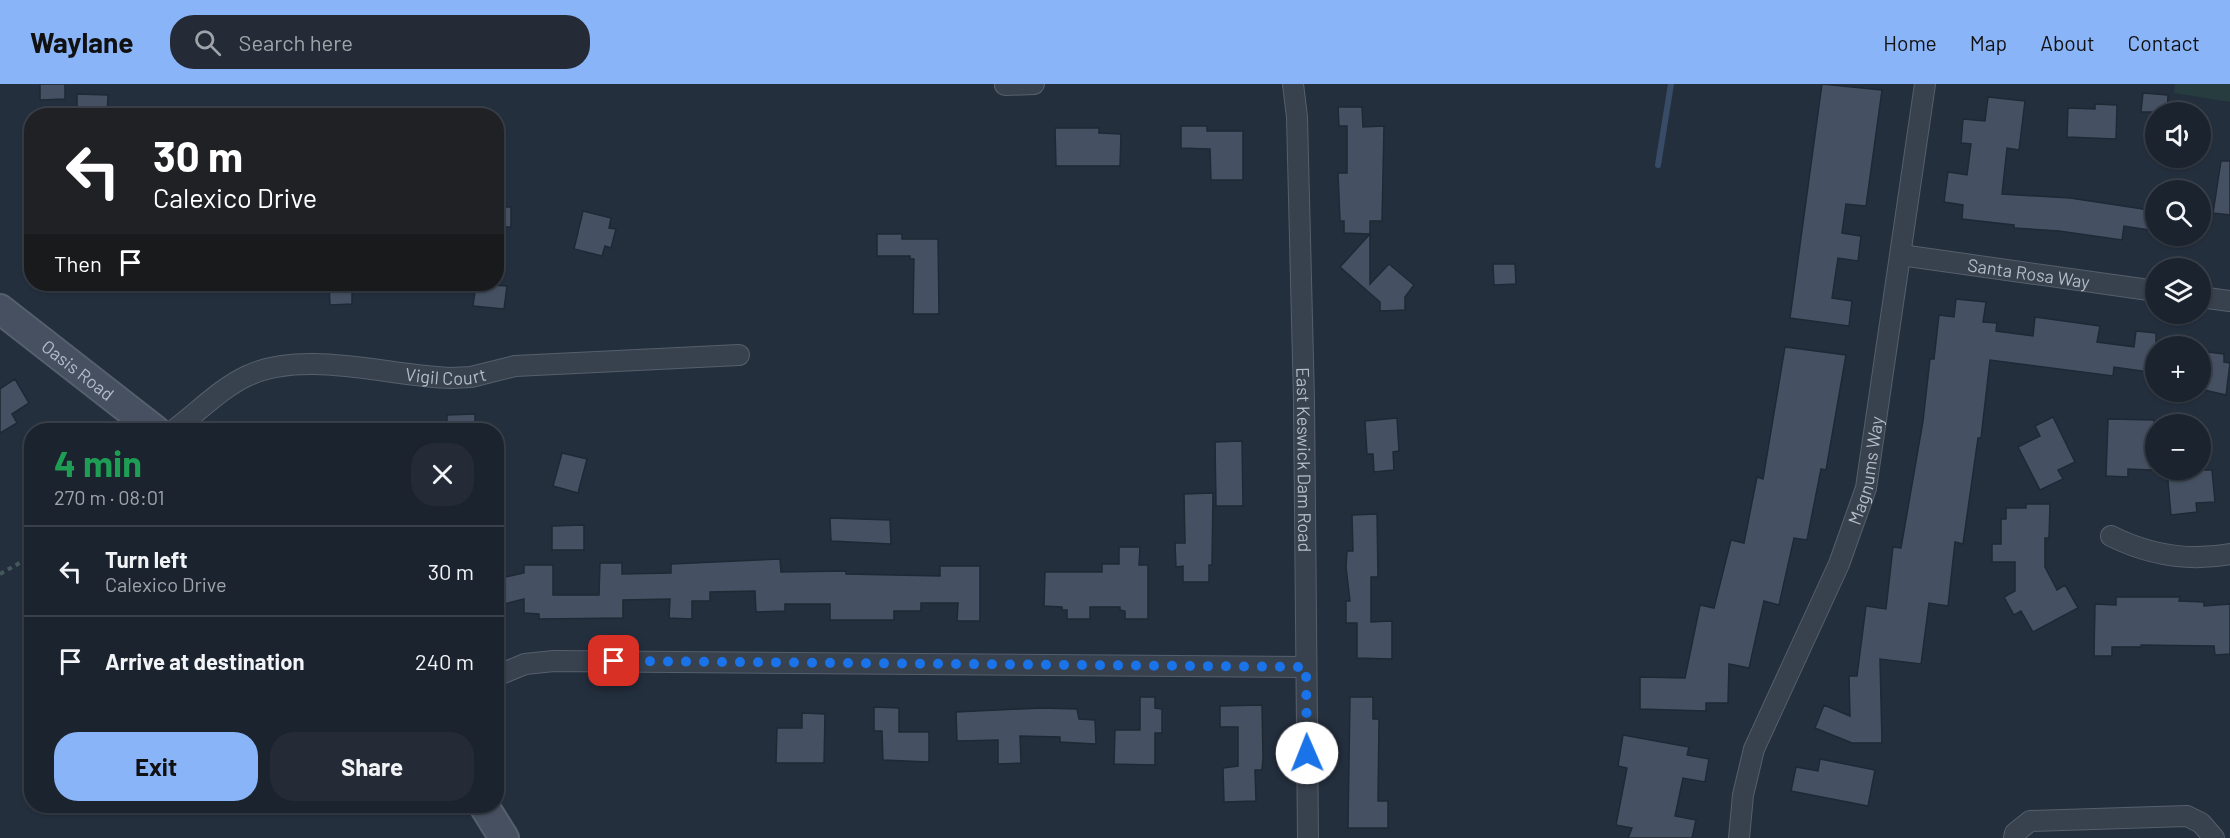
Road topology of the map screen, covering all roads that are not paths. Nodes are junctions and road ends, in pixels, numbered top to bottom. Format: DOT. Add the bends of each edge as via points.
graph roads {
  1 [pos="1034,84"];
  2 [pos="1293,84"];
  3 [pos="1925,84"];
  4 [pos="1005,85"];
  5 [pos="1901,255"];
  6 [pos="2145,289"];
  7 [pos="2211,299"];
  8 [pos="2230,302"];
  9 [pos="0,309"];
  10 [pos="739,355"];
  11 [pos="146,423"];
  12 [pos="183,423"];
  13 [pos="2111,536"];
  14 [pos="2230,554"];
  15 [pos="1306,667"];
  16 [pos="504,672"];
  17 [pos="488,813"];
  18 [pos="504,838"];
  19 [pos="1308,838"];
  20 [pos="1739,838"];
  21 [pos="2014,838"];
  22 [pos="2214,838"];
  1 -- 4 [label="street"];
  2 -- 15 [label="street, East Keswick Dam Road" via="1304,401"];
  3 -- 5 [label="street, Magnums Way"];
  5 -- 6 [label="street, Santa Rosa Way"];
  5 -- 20 [label="street, Magnums Way" via="1862,506 1754,749 1743,795"];
  7 -- 8 [label="street"];
  9 -- 11 [label="main road, Oasis Road"];
  10 -- 12 [label="street, Vigil Court" via="515,366 451,378 324,365 272,368 236,382"];
  13 -- 14 [label="street" via="2139,550 2172,557"];
  15 -- 16 [label="street" via="554,661 518,665"];
  15 -- 19 [label="street, East Keswick Dam Road"];
  17 -- 18 [label="main road"];
  21 -- 22 [label="street" via="2030,821 2187,816 2201,823"];
}
